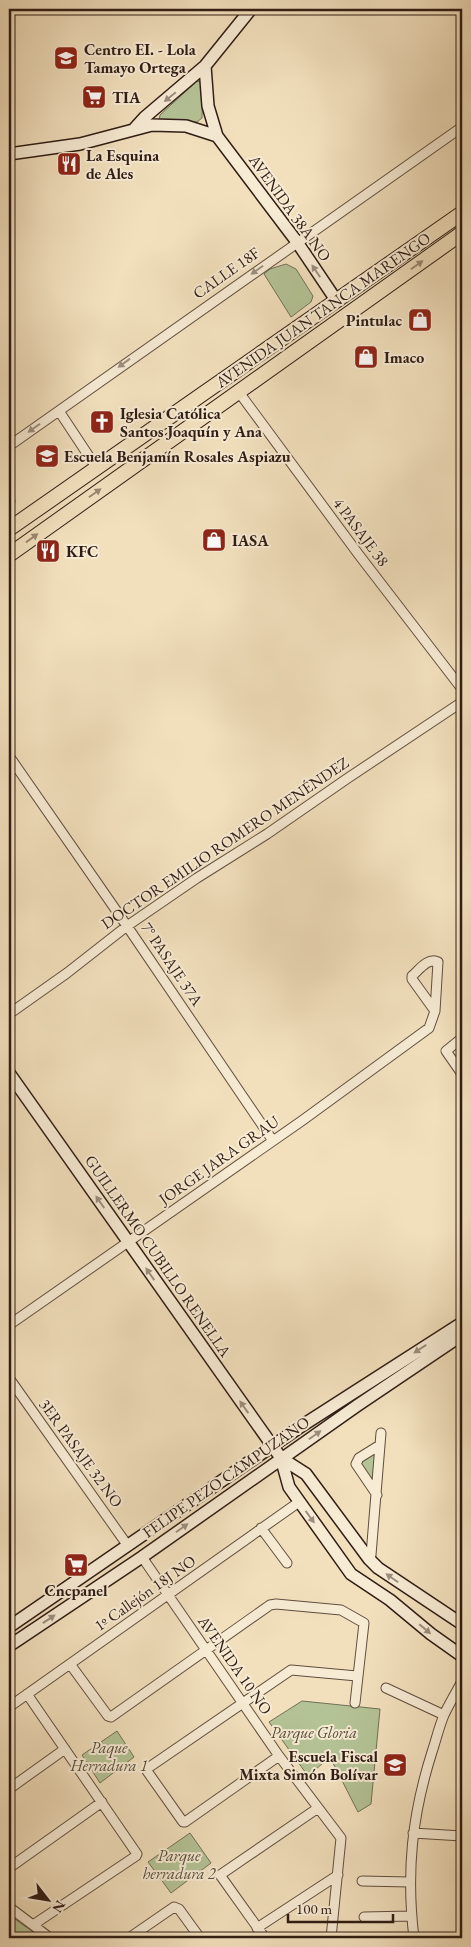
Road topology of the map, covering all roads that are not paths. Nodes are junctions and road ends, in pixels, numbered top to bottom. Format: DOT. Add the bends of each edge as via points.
graph roads {
  1 [pos="251,9"];
  2 [pos="205,66"];
  3 [pos="462,127"];
  4 [pos="135,128"];
  5 [pos="217,136"];
  6 [pos="9,154"];
  7 [pos="462,213"];
  8 [pos="462,233"];
  9 [pos="297,242"];
  10 [pos="336,300"];
  11 [pos="256,378"];
  12 [pos="238,391"];
  13 [pos="59,410"];
  14 [pos="9,446"];
  15 [pos="96,467"];
  16 [pos="9,529"];
  17 [pos="9,555"];
  18 [pos="462,689"];
  19 [pos="462,702"];
  20 [pos="9,756"];
  21 [pos="128,926"];
  22 [pos="435,1010"];
  23 [pos="9,1014"];
  24 [pos="462,1038"];
  25 [pos="9,1073"];
  26 [pos="462,1074"];
  27 [pos="273,1141"];
  28 [pos="128,1242"];
  29 [pos="462,1323"];
  30 [pos="9,1325"];
  31 [pos="462,1335"];
  32 [pos="9,1378"];
  33 [pos="381,1433"];
  34 [pos="380,1445"];
  35 [pos="272,1446"];
  36 [pos="281,1458"];
  37 [pos="377,1495"];
  38 [pos="299,1502"];
  39 [pos="261,1528"];
  40 [pos="128,1546"];
  41 [pos="142,1556"];
  42 [pos="369,1559"];
  43 [pos="287,1563"];
  44 [pos="168,1595"];
  45 [pos="462,1624"];
  46 [pos="9,1627"];
  47 [pos="9,1646"];
  48 [pos="207,1650"];
  49 [pos="462,1656"];
  50 [pos="70,1664"];
  51 [pos="358,1676"];
  52 [pos="462,1681"];
  53 [pos="386,1688"];
  54 [pos="27,1694"];
  55 [pos="243,1703"];
  56 [pos="355,1703"];
  57 [pos="9,1707"];
  58 [pos="444,1716"];
  59 [pos="65,1749"];
  60 [pos="279,1756"];
  61 [pos="9,1788"];
  62 [pos="102,1802"];
  63 [pos="318,1808"];
  64 [pos="413,1833"];
  65 [pos="462,1836"];
  66 [pos="9,1868"];
  67 [pos="338,1875"];
  68 [pos="362,1881"];
  69 [pos="409,1882"];
  70 [pos="9,1906"];
  71 [pos="411,1916"];
  72 [pos="364,1917"];
  73 [pos="33,1925"];
  74 [pos="257,1928"];
  75 [pos="50,1938"];
  76 [pos="129,1938"];
  77 [pos="200,1938"];
  78 [pos="265,1938"];
  79 [pos="331,1938"];
  80 [pos="414,1938"];
  1 -- 2 [label="street"];
  2 -- 4 [label="street, one-way"];
  2 -- 5 [label="street, AVENIDA 38A NO" via="208,106"];
  3 -- 9 [label="street, CALLE 18F"];
  4 -- 5 [label="street" via="169,124"];
  4 -- 6 [label="street" via="80,144"];
  5 -- 9 [label="street, AVENIDA 38A NO"];
  7 -- 10 [label="main road, AVENIDA JUAN TANCA MARENGO"];
  11 -- 8 [label="main road, AVENIDA JUAN TANCA MARENGO, one-way"];
  10 -- 9 [label="street, AVENIDA 38A NO, one-way"];
  9 -- 13 [label="street, CALLE 18F, one-way"];
  10 -- 11 [label="main road" via="336,312 268,363"];
  10 -- 15 [label="main road, AVENIDA JUAN TANCA MARENGO"];
  11 -- 12 [label="main road, AVENIDA JUAN TANCA MARENGO"];
  17 -- 12 [label="main road, AVENIDA JUAN TANCA MARENGO, one-way"];
  12 -- 18 [label="street, 4 PASAJE 38"];
  13 -- 14 [label="street, CALLE 18F, one-way"];
  13 -- 15 [label="street"];
  15 -- 16 [label="main road, AVENIDA JUAN TANCA MARENGO"];
  19 -- 21 [label="street, DOCTOR EMILIO ROMERO MENÉNDEZ"];
  20 -- 21 [label="street, 7° PASAJE 37A"];
  21 -- 23 [label="street, DOCTOR EMILIO ROMERO MENÉNDEZ"];
  21 -- 27 [label="street, 7° PASAJE 37A"];
  22 -- 22 [label="street, JORGE JARA GRAU" via="412,978 431,960 438,962"];
  22 -- 27 [label="street, JORGE JARA GRAU" via="429,1028"];
  24 -- 26 [label="street" via="446,1051"];
  28 -- 25 [label="street, GUILLERMO CUBILLO RENELLA, one-way"];
  27 -- 28 [label="street, JORGE JARA GRAU"];
  28 -- 30 [label="street, JORGE JARA GRAU"];
  35 -- 28 [label="street, GUILLERMO CUBILLO RENELLA, one-way"];
  29 -- 35 [label="street, FELIPE PEZO CAMPUZANO, one-way"];
  36 -- 31 [label="street, FELIPE PEZO CAMPUZANO, one-way"];
  32 -- 40 [label="street, 3ER PASAJE 32 NO"];
  33 -- 34 [label="street"];
  34 -- 37 [label="street"];
  34 -- 37 [label="street" via="359,1458 356,1464"];
  35 -- 36 [label="street, GUILLERMO CUBILLO RENELLA"];
  35 -- 40 [label="street, FELIPE PEZO CAMPUZANO"];
  36 -- 38 [label="street, GUILLERMO CUBILLO RENELLA" via="289,1487"];
  41 -- 36 [label="street, FELIPE PEZO CAMPUZANO, one-way"];
  36 -- 42 [label="street, GUILLERMO CUBILLO RENELLA" via="306,1474"];
  37 -- 42 [label="street"];
  38 -- 39 [label="street, 1º Callejón 18J NO"];
  38 -- 49 [label="street, GUILLERMO CUBILLO RENELLA, one-way" via="351,1574"];
  39 -- 43 [label="street"];
  39 -- 44 [label="street, 1º Callejón 18J NO"];
  40 -- 46 [label="street, FELIPE PEZO CAMPUZANO"];
  41 -- 44 [label="street, AVENIDA 10 NO"];
  47 -- 41 [label="street, FELIPE PEZO CAMPUZANO, one-way"];
  45 -- 42 [label="street, GUILLERMO CUBILLO RENELLA, one-way"];
  44 -- 48 [label="street, AVENIDA 10 NO"];
  44 -- 50 [label="street, 1º Callejón 18J NO"];
  48 -- 50 [label="street" via="109,1717"];
  48 -- 51 [label="street" via="273,1604 341,1610 364,1624"];
  48 -- 55 [label="street, AVENIDA 10 NO"];
  50 -- 54 [label="street, 1º Callejón 18J NO"];
  51 -- 55 [label="street" via="291,1670"];
  51 -- 56 [label="street"];
  52 -- 58 [label="street"];
  53 -- 58 [label="street"];
  54 -- 57 [label="street, 1º Callejón 18J NO"];
  54 -- 59 [label="street"];
  55 -- 60 [label="street, AVENIDA 10 NO"];
  55 -- 60 [label="street" via="147,1770 185,1822"];
  58 -- 64 [label="street" via="424,1779"];
  59 -- 61 [label="street"];
  59 -- 62 [label="street"];
  60 -- 63 [label="street, AVENIDA 10 NO"];
  62 -- 66 [label="street"];
  62 -- 73 [label="street" via="136,1856"];
  63 -- 67 [label="street, AVENIDA 10 NO" via="340,1838"];
  63 -- 74 [label="street" via="220,1875"];
  64 -- 65 [label="street"];
  64 -- 69 [label="street"];
  67 -- 74 [label="street"];
  67 -- 79 [label="street"];
  68 -- 69 [label="street"];
  69 -- 71 [label="street"];
  70 -- 73 [label="street"];
  71 -- 72 [label="street"];
  71 -- 80 [label="street"];
  73 -- 75 [label="street"];
  74 -- 78 [label="street"];
  76 -- 77 [label="street" via="174,1907"];
}
